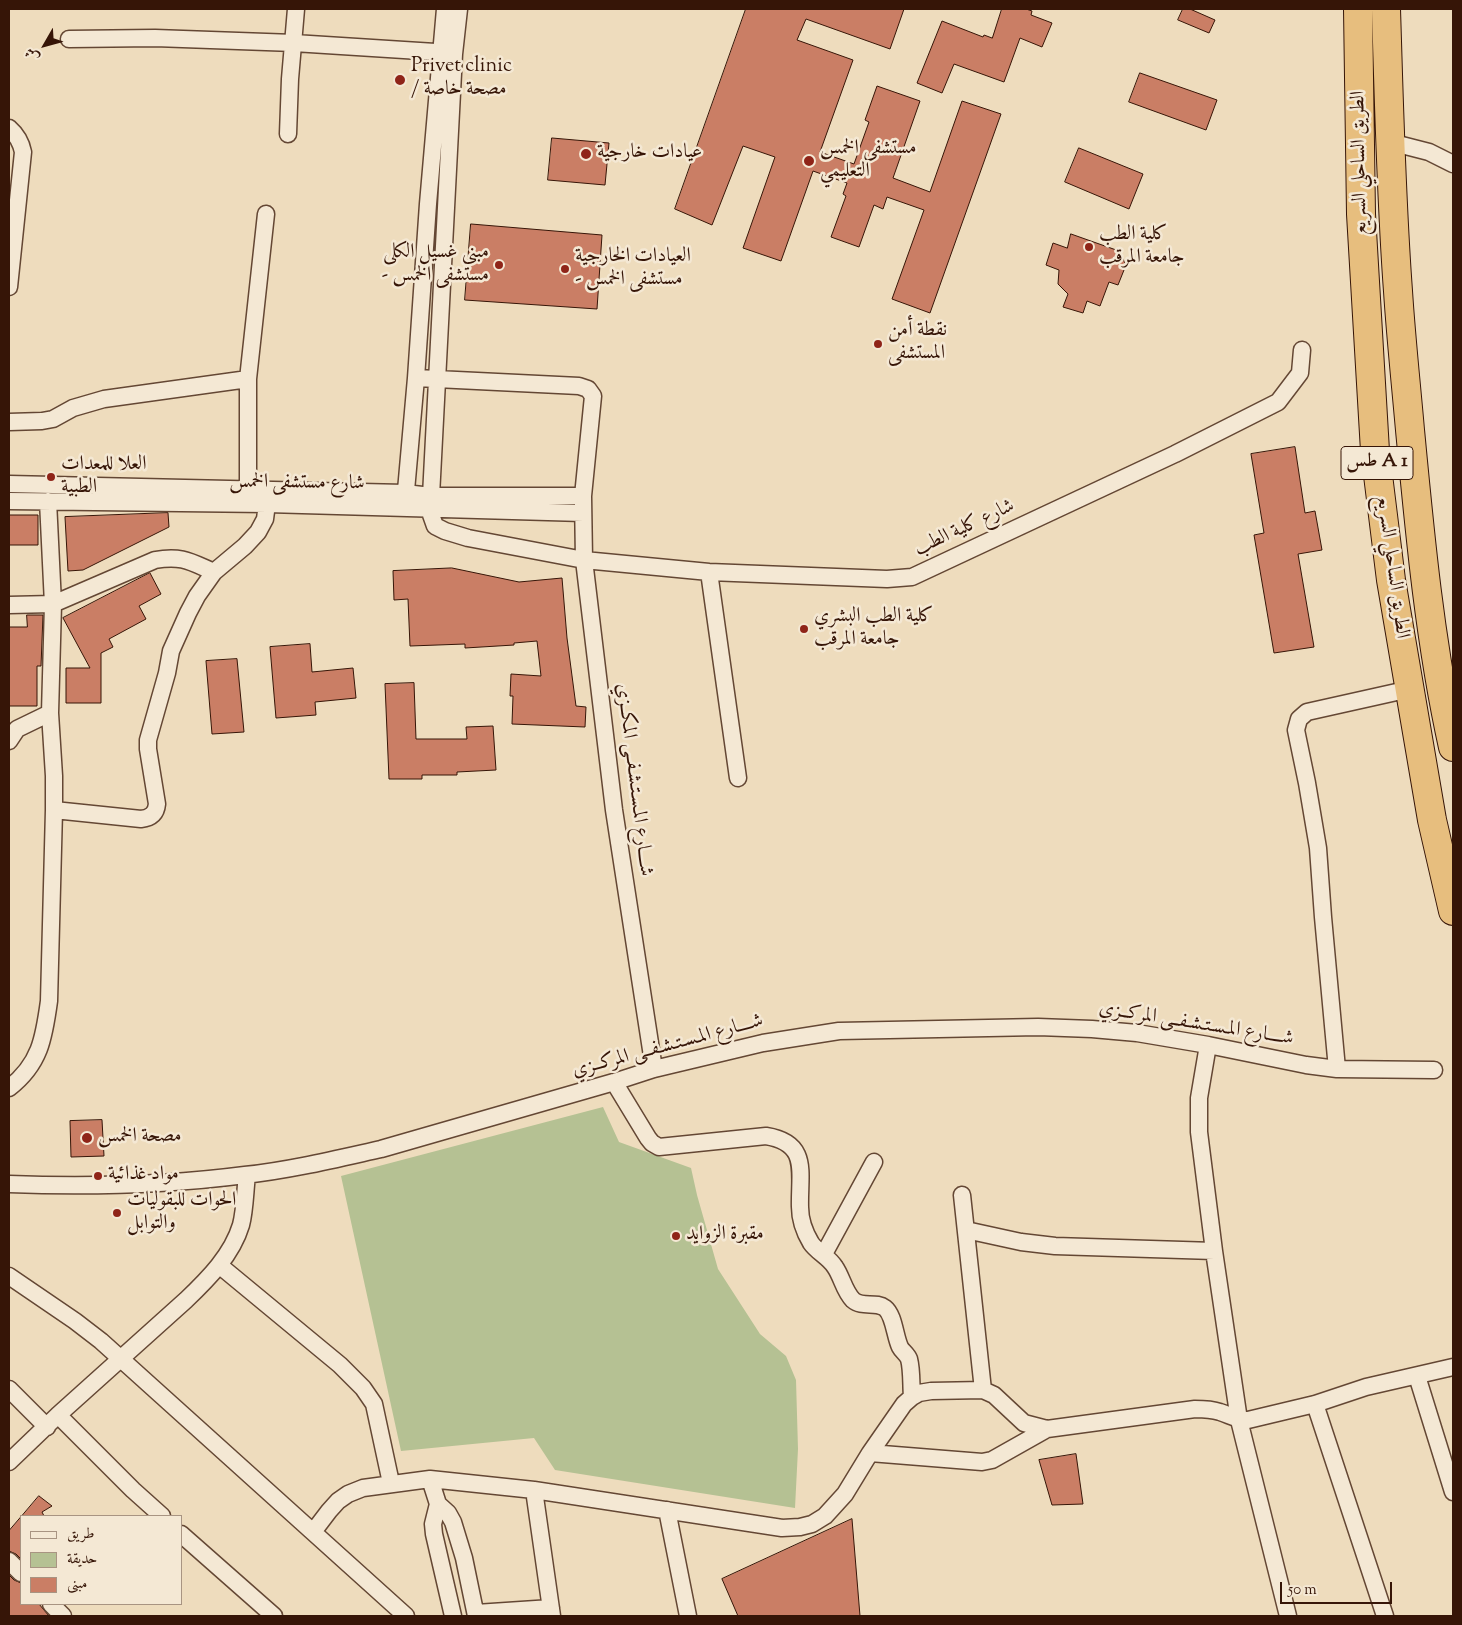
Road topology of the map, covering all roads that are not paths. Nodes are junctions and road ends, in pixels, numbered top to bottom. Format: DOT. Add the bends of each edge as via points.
graph roads {
  1 [pos="296,9"];
  2 [pos="445,9"];
  3 [pos="459,9"];
  4 [pos="1358,9"];
  5 [pos="1386,9"];
  6 [pos="69,39"];
  7 [pos="294,43"];
  8 [pos="448,53"];
  9 [pos="9,128"];
  10 [pos="288,134"];
  11 [pos="1390,142"];
  12 [pos="1453,164"];
  13 [pos="266,214"];
  14 [pos="9,287"];
  15 [pos="1302,350"];
  16 [pos="416,378"];
  17 [pos="248,379"];
  18 [pos="437,379"];
  19 [pos="9,422"];
  20 [pos="9,484"];
  21 [pos="248,490"];
  22 [pos="583,496"];
  23 [pos="9,500"];
  24 [pos="48,501"];
  25 [pos="405,501"];
  26 [pos="430,502"];
  27 [pos="267,504"];
  28 [pos="583,513"];
  29 [pos="584,560"];
  30 [pos="214,572"];
  31 [pos="709,572"];
  32 [pos="53,604"];
  33 [pos="9,605"];
  34 [pos="1446,685"];
  35 [pos="1410,689"];
  36 [pos="50,713"];
  37 [pos="9,740"];
  38 [pos="1453,747"];
  39 [pos="738,778"];
  40 [pos="54,810"];
  41 [pos="1453,910"];
  42 [pos="1208,1045"];
  43 [pos="654,1068"];
  44 [pos="1337,1069"];
  45 [pos="1434,1070"];
  46 [pos="614,1082"];
  47 [pos="9,1088"];
  48 [pos="874,1162"];
  49 [pos="247,1175"];
  50 [pos="9,1184"];
  51 [pos="962,1195"];
  52 [pos="966,1230"];
  53 [pos="1214,1251"];
  54 [pos="824,1254"];
  55 [pos="219,1265"];
  56 [pos="9,1276"];
  57 [pos="122,1359"];
  58 [pos="1453,1367"];
  59 [pos="1417,1376"];
  60 [pos="9,1389"];
  61 [pos="983,1390"];
  62 [pos="912,1397"];
  63 [pos="1315,1404"];
  64 [pos="1239,1420"];
  65 [pos="53,1421"];
  66 [pos="1047,1429"];
  67 [pos="870,1453"];
  68 [pos="9,1462"];
  69 [pos="430,1479"];
  70 [pos="391,1483"];
  71 [pos="534,1490"];
  72 [pos="1453,1492"];
  73 [pos="438,1504"];
  74 [pos="667,1510"];
  75 [pos="161,1515"];
  76 [pos="313,1532"];
  77 [pos="182,1535"];
  78 [pos="9,1561"];
  79 [pos="20,1572"];
  80 [pos="552,1612"];
  81 [pos="476,1614"];
  82 [pos="274,1616"];
  83 [pos="406,1616"];
  84 [pos="453,1616"];
  85 [pos="688,1616"];
  86 [pos="1288,1616"];
  87 [pos="1385,1616"];
  1 -- 7 [label="street"];
  2 -- 8 [label="street"];
  3 -- 8 [label="street"];
  4 -- 35 [label="highway, الطريق الساحلي السريع / طس A 1" via="1361,214 1375,451"];
  5 -- 11 [label="highway, الطريق الساحلي السريع / طس A 1"];
  6 -- 7 [label="street" via="155,38"];
  7 -- 8 [label="street"];
  7 -- 10 [label="street"];
  8 -- 16 [label="street" via="428,204"];
  8 -- 18 [label="street"];
  9 -- 14 [label="street" via="24,152"];
  11 -- 12 [label="street" via="1429,152"];
  11 -- 34 [label="highway, الطريق الساحلي السريع / طس A 1" via="1398,292 1415,480"];
  13 -- 17 [label="street"];
  15 -- 31 [label="street, شارع كلية الطب" via="1300,373 1278,402 912,577 887,579"];
  16 -- 18 [label="street"];
  16 -- 25 [label="street"];
  17 -- 19 [label="street" via="104,399 42,422"];
  17 -- 21 [label="street"];
  18 -- 22 [label="street, شــــارع المـسـتـشـفــى المكــزي" via="588,389 593,401"];
  18 -- 26 [label="street"];
  20 -- 21 [label="street, شارع مستشفى الخمس"];
  21 -- 25 [label="street, شارع مستشفى الخمس"];
  22 -- 26 [label="street, شارع مستشفى الخمس"];
  22 -- 28 [label="street, شــــارع المـسـتـشـفــى المكــزي"];
  23 -- 24 [label="street, شارع مستشفى الخمس"];
  24 -- 27 [label="street, شارع مستشفى الخمس"];
  24 -- 32 [label="street"];
  25 -- 26 [label="street, شارع مستشفى الخمس"];
  25 -- 27 [label="street, شارع مستشفى الخمس"];
  26 -- 28 [label="street, شارع مستشفى الخمس"];
  26 -- 29 [label="street, شارع كلية الطب" via="435,526 445,531"];
  27 -- 30 [label="street" via="265,519 258,532"];
  28 -- 29 [label="street, شــــارع المـسـتـشـفــى المكــزي"];
  29 -- 31 [label="street, شارع كلية الطب"];
  29 -- 43 [label="street, شــــارع المـسـتـشـفــى المكــزي" via="614,810"];
  30 -- 32 [label="street" via="175,557 155,560"];
  30 -- 40 [label="street" via="196,596 171,651 150,730 148,750 157,804 153,815 141,819"];
  31 -- 39 [label="street"];
  32 -- 33 [label="street"];
  32 -- 36 [label="street"];
  34 -- 38 [label="highway, الطريق الساحلي السريع / طس A 1"];
  35 -- 41 [label="highway, الطريق الساحلي السريع / طس A 1" via="1432,820"];
  35 -- 44 [label="street" via="1308,712 1299,719 1296,730 1318,848"];
  36 -- 37 [label="street" via="17,729"];
  36 -- 40 [label="street"];
  40 -- 47 [label="street" via="46,1028 28,1069"];
  42 -- 43 [label="street, شــــارع المـسـتـشـفــى المركــزي" via="1092,1029 839,1031 763,1043"];
  42 -- 44 [label="street, شــــارع المـسـتـشـفــى المركــزي" via="1279,1061"];
  42 -- 53 [label="street" via="1199,1098 1199,1132"];
  43 -- 46 [label="street, شــــارع المـسـتـشـفــى المركــزي"];
  44 -- 45 [label="street, شــــارع المـسـتـشـفــى المركــزي"];
  46 -- 49 [label="street, شــــارع المـسـتـشـفــى المركــزي" via="380,1149"];
  46 -- 54 [label="street" via="648,1138 659,1146 766,1136 790,1145 797,1154 801,1169 800,1208 807,1236 812,1245"];
  48 -- 54 [label="street"];
  49 -- 50 [label="street, شــــارع المـسـتـشـفــى المركــزي" via="136,1183"];
  49 -- 55 [label="street" via="242,1224"];
  51 -- 52 [label="street"];
  52 -- 53 [label="street" via="1055,1246"];
  52 -- 61 [label="street"];
  53 -- 64 [label="street"];
  54 -- 62 [label="street" via="836,1268 854,1302 880,1305 889,1312 900,1346 909,1361"];
  55 -- 57 [label="street" via="204,1284"];
  55 -- 70 [label="street" via="326,1353 363,1388 374,1404"];
  56 -- 57 [label="street" via="75,1321"];
  57 -- 65 [label="street"];
  57 -- 76 [label="street"];
  58 -- 59 [label="street"];
  59 -- 63 [label="street" via="1366,1387"];
  59 -- 72 [label="street"];
  60 -- 65 [label="street"];
  61 -- 62 [label="street" via="931,1391"];
  61 -- 66 [label="street" via="994,1395 1024,1423"];
  62 -- 67 [label="street"];
  63 -- 64 [label="street"];
  63 -- 87 [label="street"];
  64 -- 66 [label="street" via="1217,1411 1195,1409"];
  64 -- 86 [label="street"];
  65 -- 68 [label="street"];
  65 -- 75 [label="street"];
  66 -- 67 [label="street" via="992,1460 982,1462"];
  67 -- 74 [label="street" via="841,1499 812,1524 782,1528"];
  69 -- 70 [label="street"];
  69 -- 71 [label="street"];
  69 -- 73 [label="street"];
  70 -- 76 [label="street" via="348,1494 338,1501"];
  71 -- 74 [label="street"];
  71 -- 80 [label="street"];
  73 -- 81 [label="street" via="453,1522"];
  73 -- 84 [label="street" via="434,1534"];
  74 -- 85 [label="street"];
  76 -- 83 [label="street"];
  77 -- 82 [label="street"];
  78 -- 79 [label="street"];
  80 -- 81 [label="street"];
}
